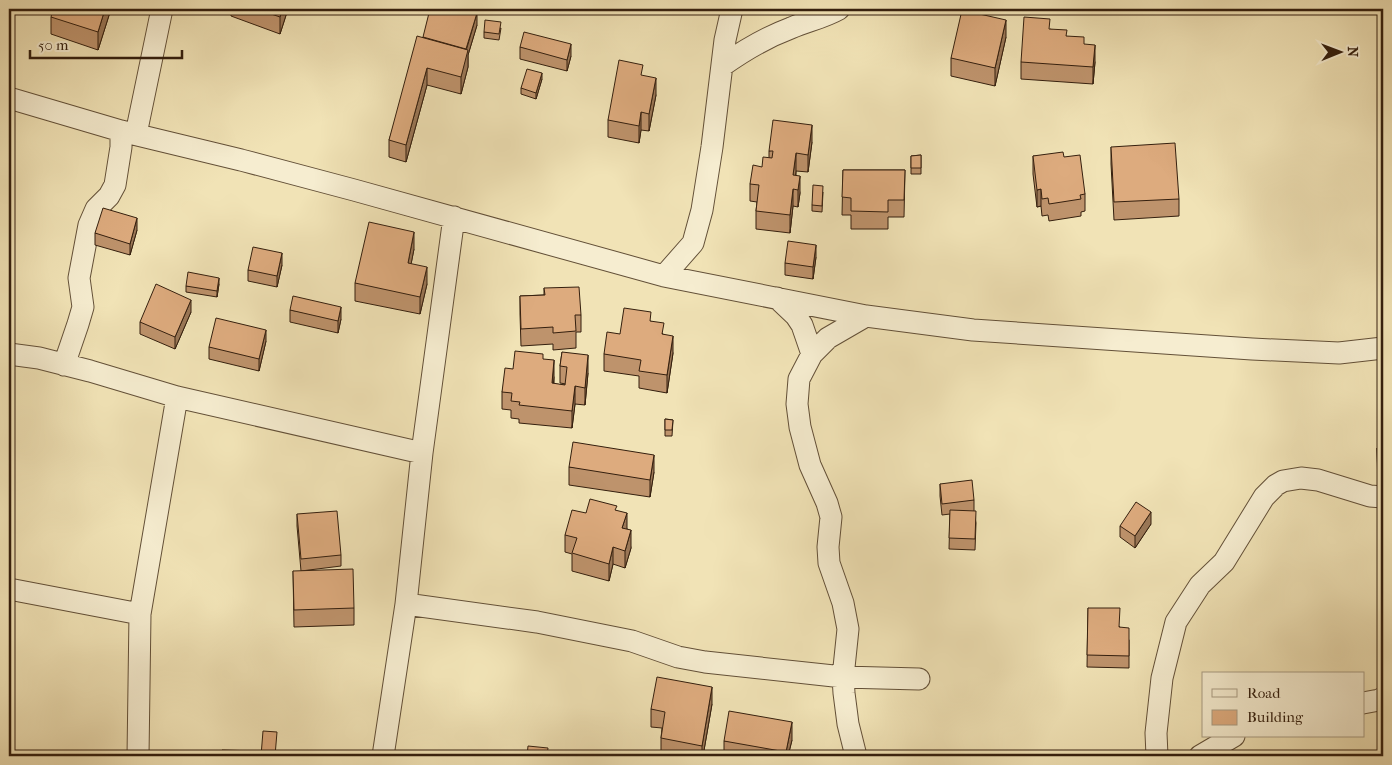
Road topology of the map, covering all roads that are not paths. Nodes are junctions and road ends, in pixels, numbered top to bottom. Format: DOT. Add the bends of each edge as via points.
graph roads {
  1 [pos="162,9"];
  2 [pos="732,9"];
  3 [pos="839,9"];
  4 [pos="722,66"];
  5 [pos="9,98"];
  6 [pos="129,133"];
  7 [pos="454,217"];
  8 [pos="664,276"];
  9 [pos="777,298"];
  10 [pos="866,316"];
  11 [pos="1383,348"];
  12 [pos="9,354"];
  13 [pos="812,354"];
  14 [pos="64,364"];
  15 [pos="176,397"];
  16 [pos="422,453"];
  17 [pos="1383,497"];
  18 [pos="9,589"];
  19 [pos="406,604"];
  20 [pos="140,614"];
  21 [pos="843,677"];
  22 [pos="919,679"];
  23 [pos="1383,698"];
  24 [pos="1364,703"];
  25 [pos="1231,738"];
  26 [pos="138,756"];
  27 [pos="383,756"];
  28 [pos="856,756"];
  29 [pos="1157,756"];
  30 [pos="1200,756"];
  1 -- 6 [label="street"];
  2 -- 4 [label="street"];
  3 -- 4 [label="street" via="776,34"];
  4 -- 8 [label="street" via="702,210 693,243"];
  5 -- 6 [label="street"];
  6 -- 7 [label="street"];
  6 -- 14 [label="street" via="121,147 115,185 96,209 89,225 79,278 82,307"];
  7 -- 8 [label="street"];
  7 -- 16 [label="street"];
  8 -- 9 [label="street"];
  9 -- 10 [label="street"];
  9 -- 13 [label="street" via="802,325"];
  10 -- 11 [label="street" via="973,330 1252,349 1339,353"];
  10 -- 13 [label="street" via="828,338"];
  12 -- 14 [label="street"];
  13 -- 21 [label="street" via="800,379 797,404 810,464 831,517 829,563 848,629"];
  14 -- 15 [label="street"];
  15 -- 16 [label="street"];
  15 -- 20 [label="street"];
  16 -- 19 [label="street"];
  17 -- 29 [label="street" via="1301,478 1282,481 1264,497 1224,562 1200,585 1176,622 1162,678"];
  18 -- 20 [label="street"];
  19 -- 21 [label="street" via="538,622 632,641 678,657 706,662"];
  19 -- 27 [label="street"];
  20 -- 26 [label="street"];
  21 -- 22 [label="street"];
  21 -- 28 [label="street" via="848,724"];
  23 -- 24 [label="street"];
  25 -- 30 [label="street"];
}
